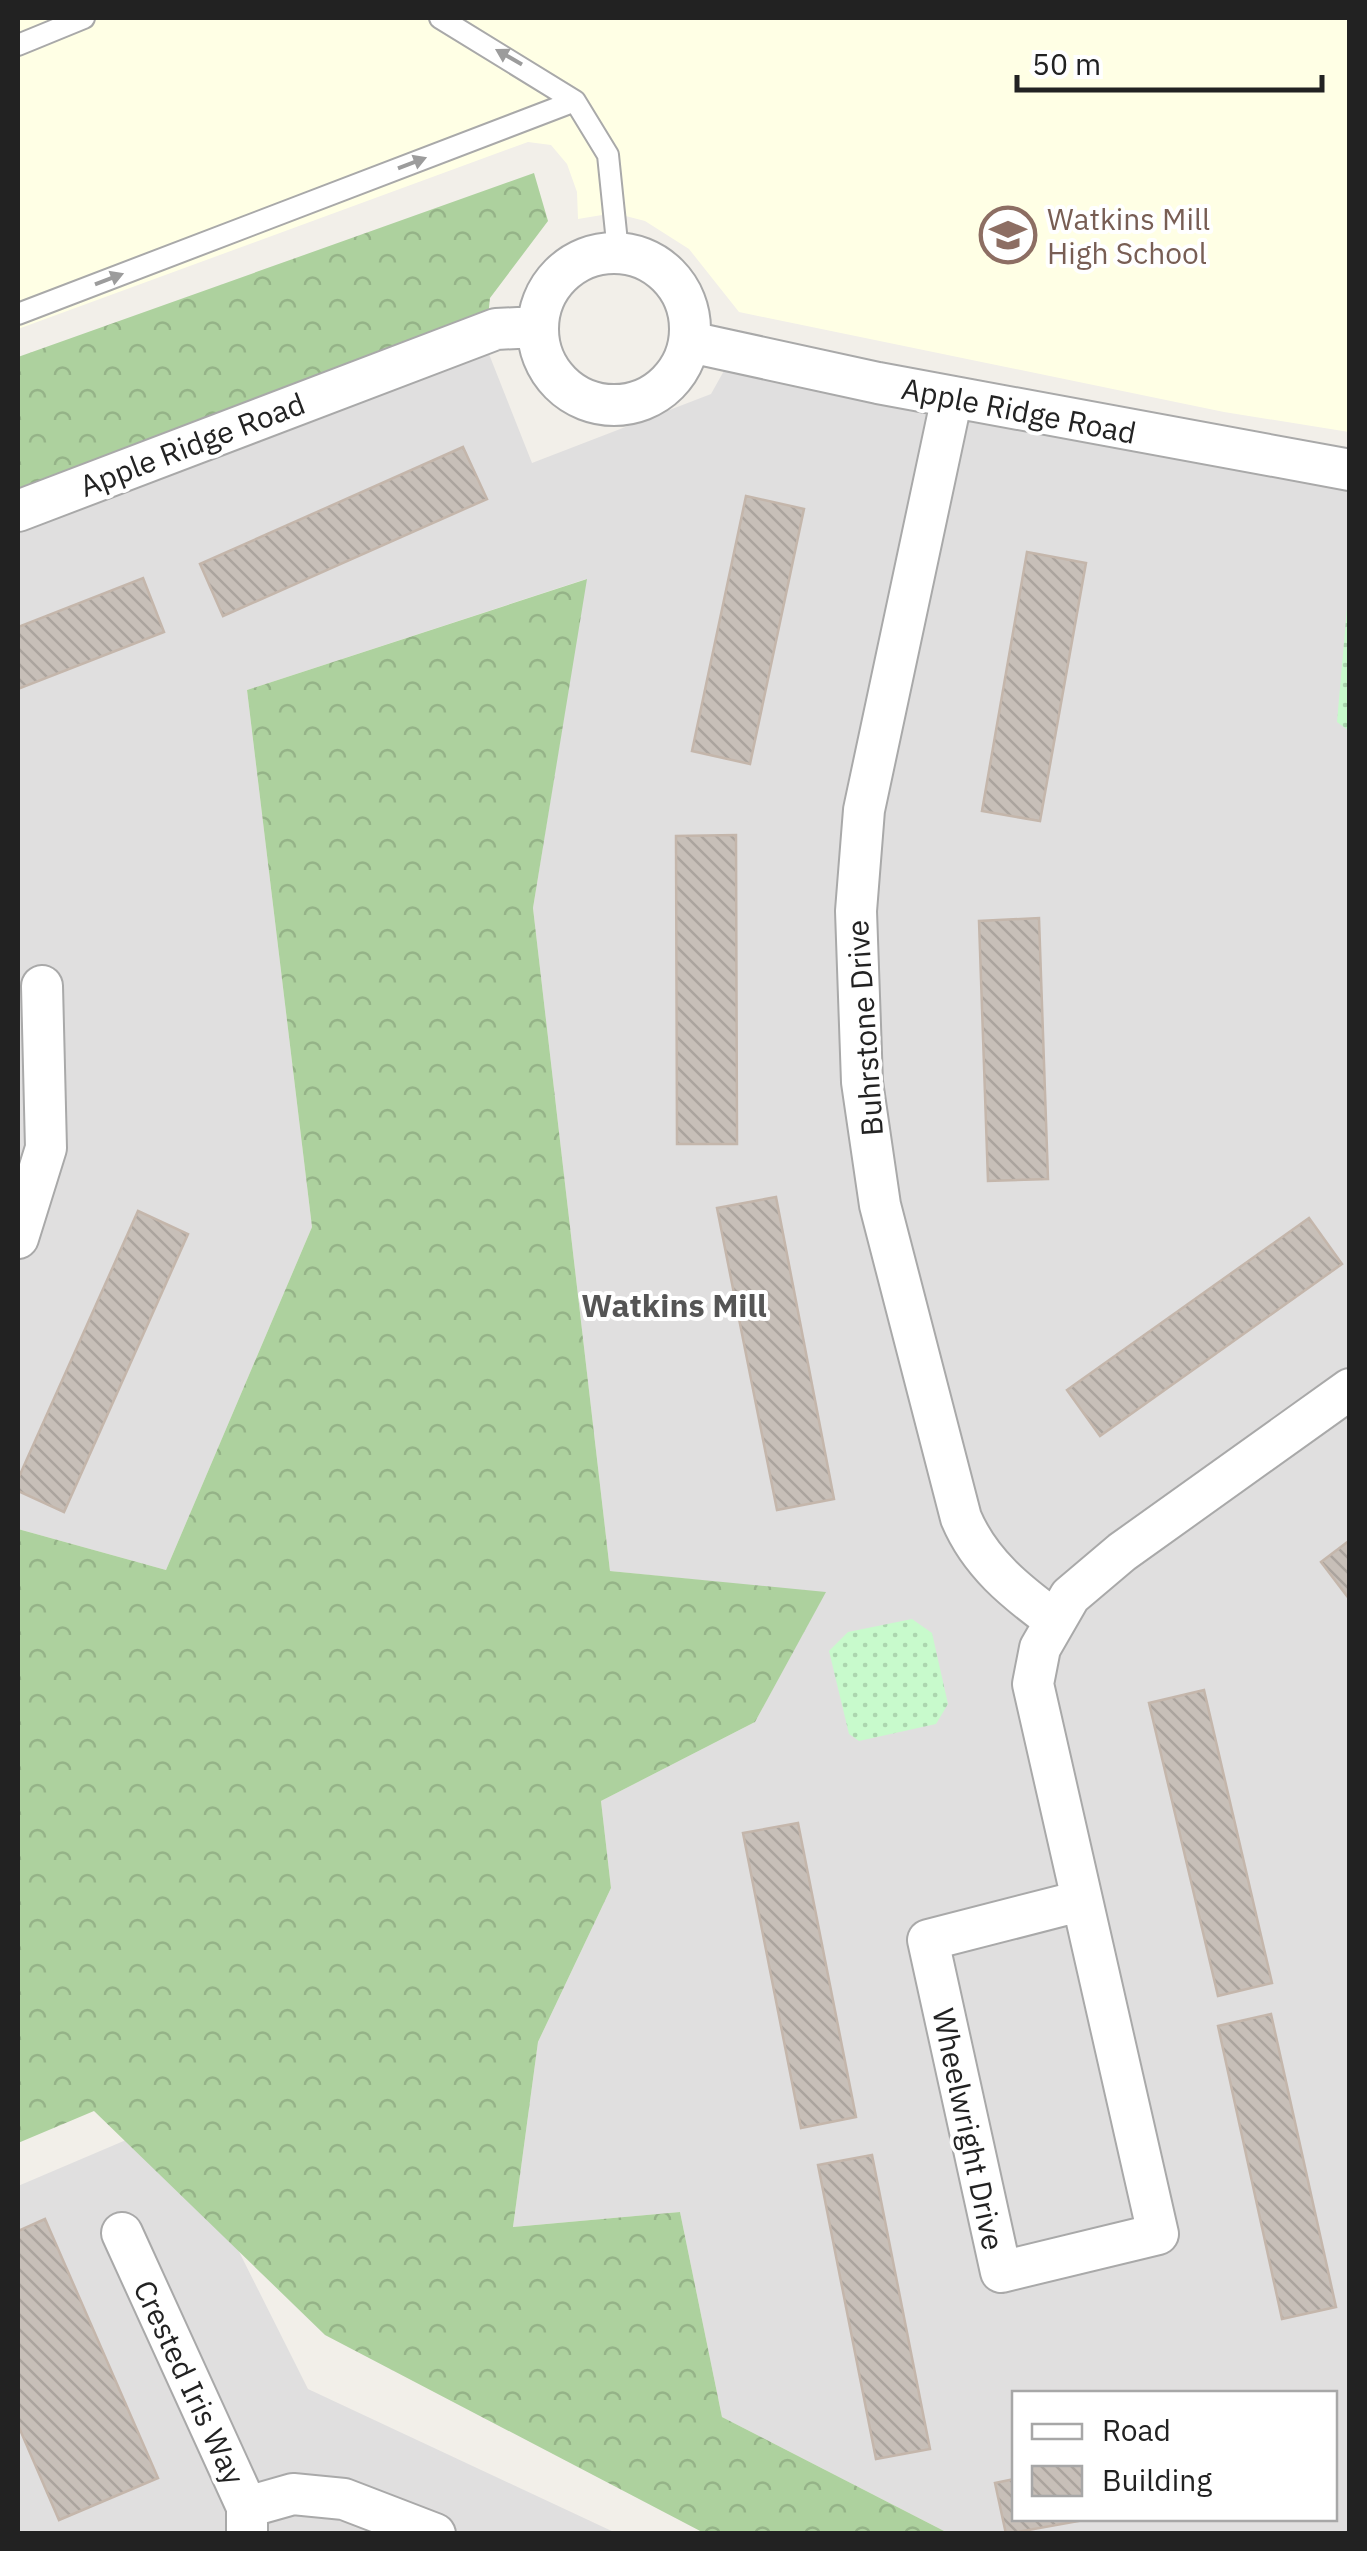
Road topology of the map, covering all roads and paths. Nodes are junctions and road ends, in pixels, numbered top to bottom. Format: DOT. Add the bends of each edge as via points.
graph roads {
  1 [pos="84,18"];
  2 [pos="440,18"];
  3 [pos="18,45"];
  4 [pos="575,101"];
  5 [pos="618,252"];
  6 [pos="18,314"];
  7 [pos="537,327"];
  8 [pos="690,342"];
  9 [pos="952,397"];
  10 [pos="1350,470"];
  11 [pos="18,510"];
  12 [pos="42,986"];
  13 [pos="18,1238"];
  14 [pos="1350,1389"];
  15 [pos="1053,1619"];
  16 [pos="1080,1902"];
  17 [pos="122,2233"];
  18 [pos="247,2520"];
  19 [pos="434,2534"];
  1 -- 3 [label="lane"];
  4 -- 2 [label="lane, one-way"];
  4 -- 5 [label="lane" via="608,154"];
  6 -- 4 [label="lane, one-way"];
  5 -- 7 [label="street" via="594,255 555,279"];
  5 -- 8 [label="street" via="662,269 676,284 688,311"];
  7 -- 8 [label="street" via="543,358 564,386 594,402 620,405 657,392"];
  7 -- 11 [label="street, Apple Ridge Road" via="496,329"];
  8 -- 9 [label="street, Apple Ridge Road"];
  9 -- 10 [label="street, Apple Ridge Road"];
  9 -- 15 [label="street, Buhrstone Drive" via="864,810 856,911 862,1082 892,1262 961,1518 1005,1584"];
  12 -- 13 [label="street" via="46,1148"];
  14 -- 15 [label="street, Wheelwright Drive" via="1122,1552"];
  15 -- 16 [label="street, Wheelwright Drive" via="1033,1684"];
  16 -- 16 [label="street, Wheelwright Drive" via="1158,2234 1001,2272 928,1940"];
  17 -- 18 [label="street, Crested Iris Way"];
  18 -- 19 [label="street" via="293,2494 344,2499"];
}
